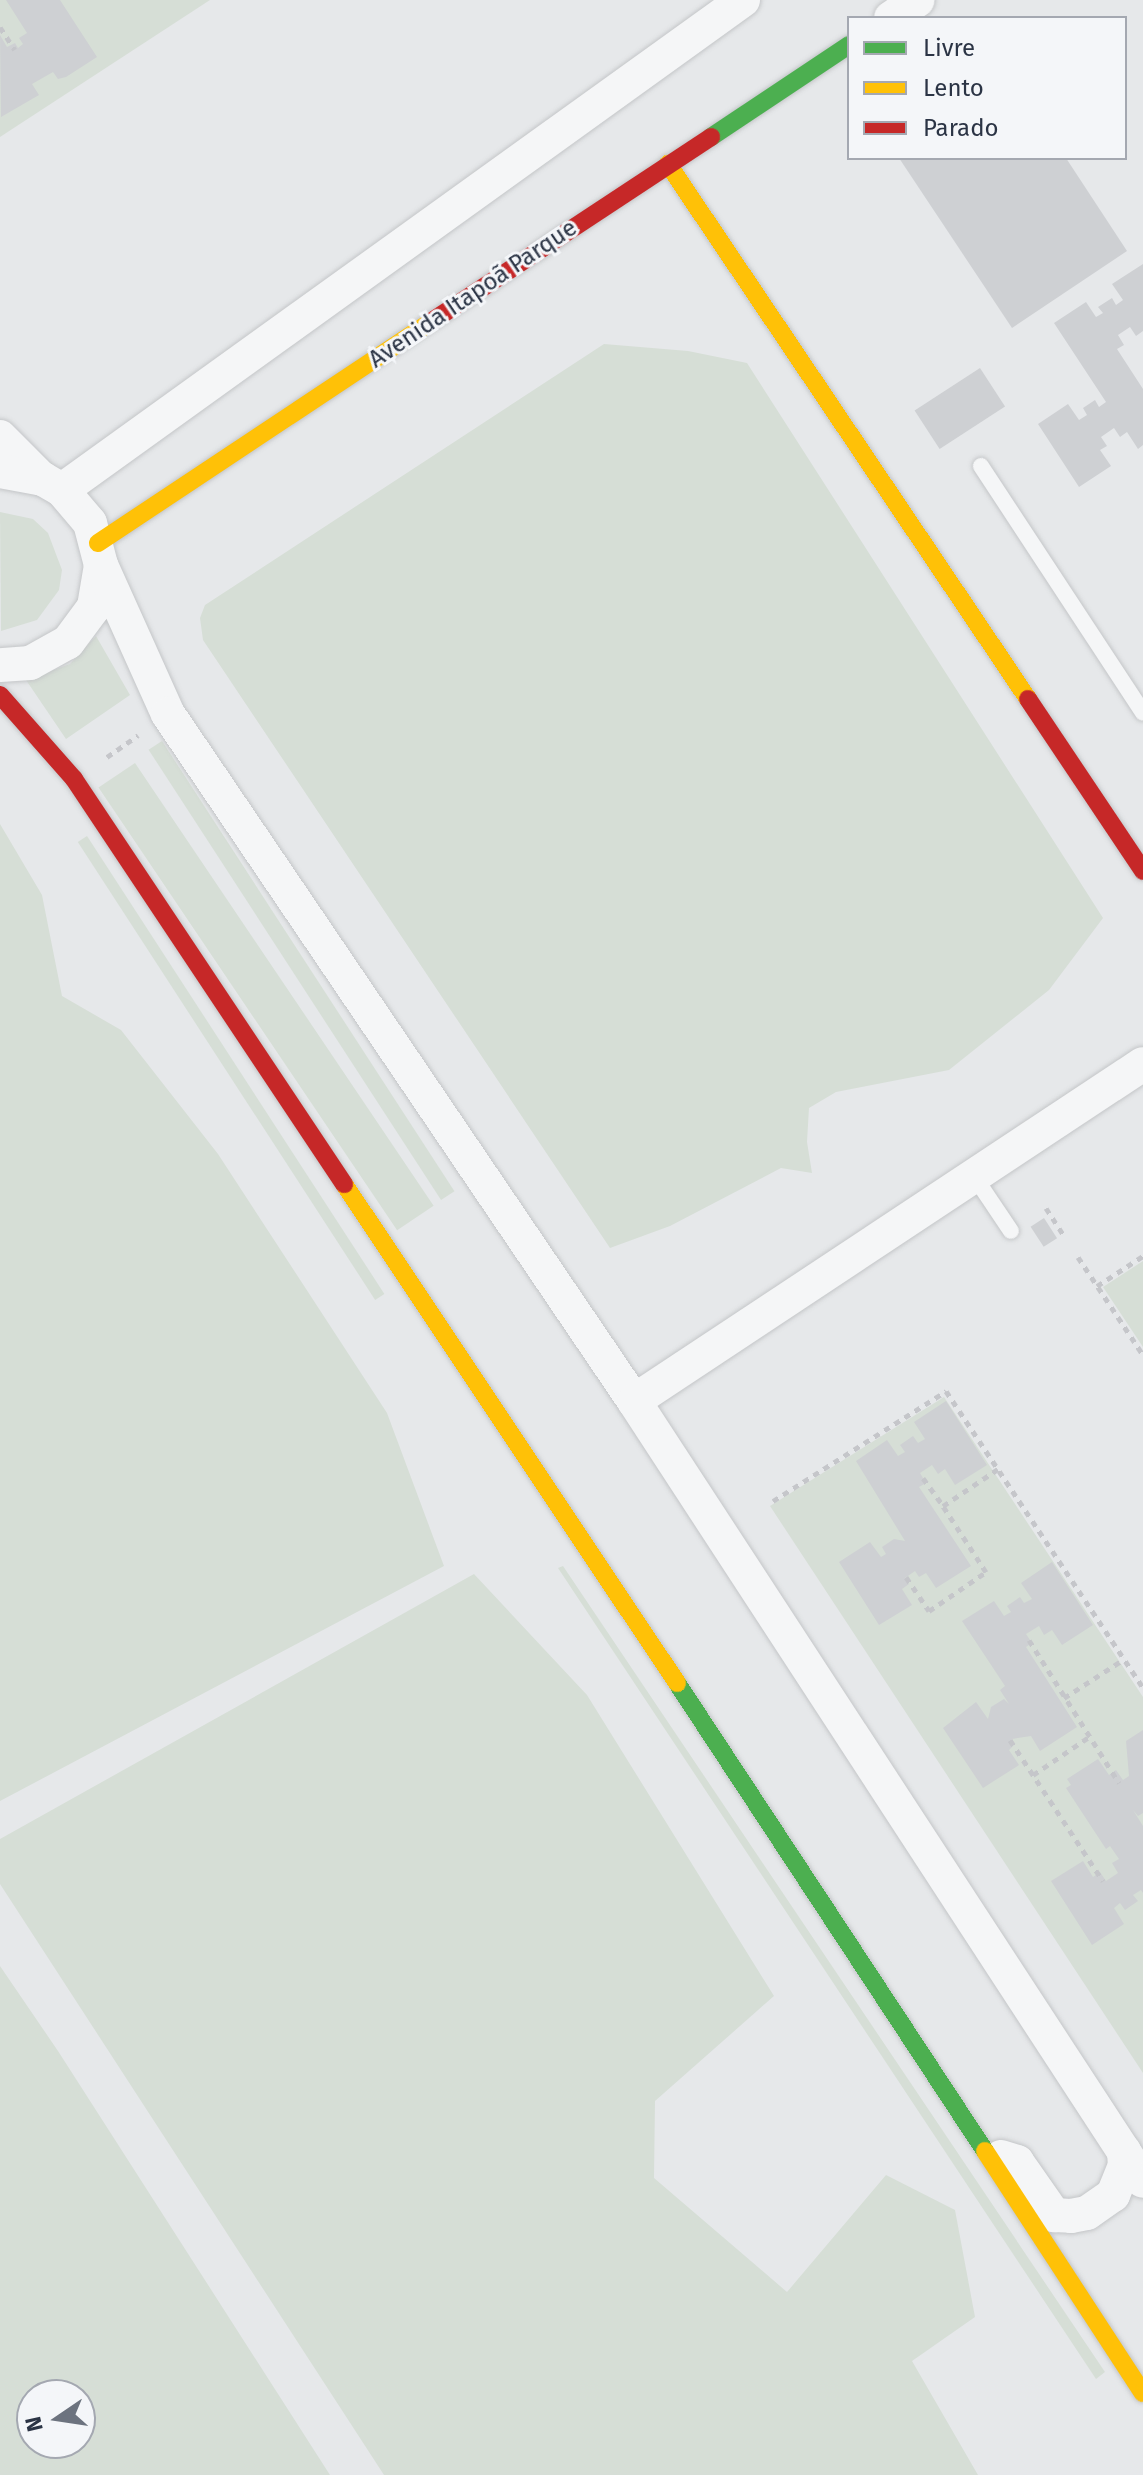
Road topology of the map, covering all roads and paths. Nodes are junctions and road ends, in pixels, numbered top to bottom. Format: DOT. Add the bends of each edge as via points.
graph roads {
  1 [pos="743,0"];
  2 [pos="918,0"];
  3 [pos="894,16"];
  4 [pos="0,27"];
  5 [pos="847,46"];
  6 [pos="15,50"];
  7 [pos="668,164"];
  8 [pos="0,437"];
  9 [pos="981,466"];
  10 [pos="0,471"];
  11 [pos="52,484"];
  12 [pos="100,554"];
  13 [pos="0,665"];
  14 [pos="0,695"];
  15 [pos="1143,713"];
  16 [pos="168,714"];
  17 [pos="74,779"];
  18 [pos="1143,871"];
  19 [pos="1143,1064"];
  20 [pos="974,1176"];
  21 [pos="1046,1208"];
  22 [pos="1011,1231"];
  23 [pos="1063,1234"];
  24 [pos="1143,1256"];
  25 [pos="1078,1257"];
  26 [pos="1097,1286"];
  27 [pos="418,1295"];
  28 [pos="1143,1355"];
  29 [pos="634,1401"];
  30 [pos="998,1469"];
  31 [pos="923,1478"];
  32 [pos="773,1501"];
  33 [pos="943,1506"];
  34 [pos="585,1545"];
  35 [pos="906,1577"];
  36 [pos="1029,1640"];
  37 [pos="1124,1659"];
  38 [pos="1143,1688"];
  39 [pos="1064,1698"];
  40 [pos="1089,1737"];
  41 [pos="1010,1740"];
  42 [pos="1033,1775"];
  43 [pos="1119,1783"];
  44 [pos="1103,1881"];
  45 [pos="1124,2151"];
  46 [pos="989,2153"];
  47 [pos="1143,2181"];
  48 [pos="1143,2393"];
  1 -- 11 [label="street"];
  2 -- 3 [label="street"];
  4 -- 6 [label="path"];
  5 -- 7 [label="street, Avenida Itapoã Parque"];
  7 -- 12 [label="street, Avenida Itapoã Parque"];
  7 -- 18 [label="street"];
  8 -- 11 [label="street"];
  9 -- 15 [label="lane"];
  10 -- 11 [label="street"];
  11 -- 12 [label="street" via="78,505"];
  12 -- 13 [label="street" via="94,607 68,642 30,663"];
  12 -- 16 [label="street"];
  14 -- 17 [label="street"];
  16 -- 17 [label="path"];
  16 -- 29 [label="street"];
  17 -- 27 [label="street"];
  19 -- 20 [label="street"];
  20 -- 22 [label="lane"];
  20 -- 29 [label="street"];
  21 -- 23 [label="path"];
  24 -- 26 [label="path"];
  25 -- 26 [label="path"];
  26 -- 28 [label="path"];
  27 -- 34 [label="street" via="449,1372 538,1504"];
  29 -- 45 [label="street"];
  30 -- 32 [label="path" via="946,1391"];
  30 -- 33 [label="path"];
  30 -- 37 [label="path"];
  31 -- 33 [label="path"];
  33 -- 35 [label="path" via="986,1572 929,1611"];
  34 -- 46 [label="street"];
  36 -- 39 [label="path"];
  37 -- 38 [label="path"];
  37 -- 39 [label="path"];
  39 -- 40 [label="path"];
  40 -- 42 [label="path"];
  40 -- 43 [label="path"];
  41 -- 42 [label="path"];
  42 -- 44 [label="path"];
  45 -- 46 [label="street" via="1125,2166 1113,2195 1087,2213 1071,2216 1054,2215 1017,2162"];
  45 -- 47 [label="street"];
  46 -- 48 [label="street"];
}
